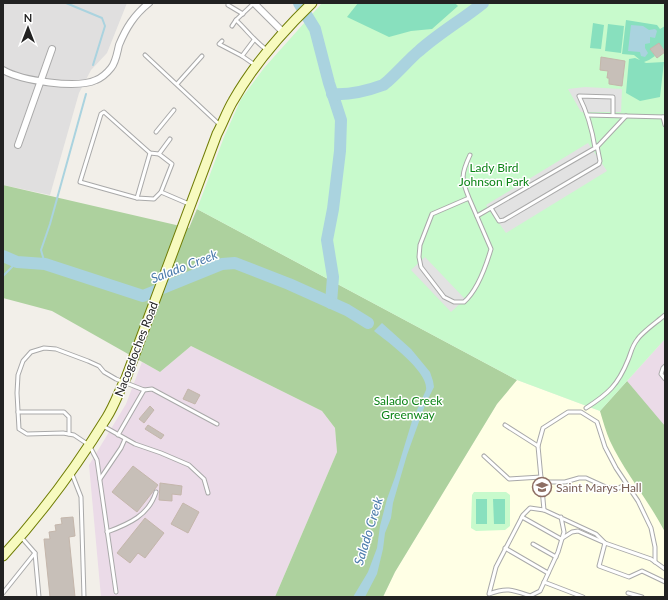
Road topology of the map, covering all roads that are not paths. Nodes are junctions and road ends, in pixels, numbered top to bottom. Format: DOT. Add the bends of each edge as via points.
graph roads {
  1 [pos="149,3"];
  2 [pos="254,3"];
  3 [pos="312,3"];
  4 [pos="228,6"];
  5 [pos="243,14"];
  6 [pos="236,20"];
  7 [pos="232,26"];
  8 [pos="283,32"];
  9 [pos="254,40"];
  10 [pos="222,41"];
  11 [pos="52,49"];
  12 [pos="268,51"];
  13 [pos="145,54"];
  14 [pos="202,56"];
  15 [pos="242,56"];
  16 [pos="257,66"];
  17 [pos="3,70"];
  18 [pos="40,82"];
  19 [pos="177,84"];
  20 [pos="174,110"];
  21 [pos="588,115"];
  22 [pos="613,115"];
  23 [pos="626,116"];
  24 [pos="664,117"];
  25 [pos="665,125"];
  26 [pos="221,126"];
  27 [pos="156,132"];
  28 [pos="170,139"];
  29 [pos="18,145"];
  30 [pos="596,147"];
  31 [pos="150,153"];
  32 [pos="159,154"];
  33 [pos="470,155"];
  34 [pos="161,192"];
  35 [pos="137,198"];
  36 [pos="469,198"];
  37 [pos="191,205"];
  38 [pos="491,208"];
  39 [pos="477,216"];
  40 [pos="665,315"];
  41 [pos="665,366"];
  42 [pos="665,379"];
  43 [pos="124,382"];
  44 [pos="144,390"];
  45 [pos="586,408"];
  46 [pos="18,412"];
  47 [pos="217,424"];
  48 [pos="102,425"];
  49 [pos="506,425"];
  50 [pos="69,434"];
  51 [pos="118,435"];
  52 [pos="126,439"];
  53 [pos="89,445"];
  54 [pos="538,446"];
  55 [pos="484,456"];
  56 [pos="71,471"];
  57 [pos="541,477"];
  58 [pos="100,479"];
  59 [pos="542,482"];
  60 [pos="626,484"];
  61 [pos="156,492"];
  62 [pos="208,493"];
  63 [pos="544,510"];
  64 [pos="522,517"];
  65 [pos="561,518"];
  66 [pos="107,532"];
  67 [pos="20,536"];
  68 [pos="561,539"];
  69 [pos="605,543"];
  70 [pos="533,544"];
  71 [pos="505,548"];
  72 [pos="35,553"];
  73 [pos="3,556"];
  74 [pos="556,557"];
  75 [pos="655,562"];
  76 [pos="665,569"];
  77 [pos="548,573"];
  78 [pos="544,582"];
  79 [pos="665,582"];
  80 [pos="116,592"];
  81 [pos="3,593"];
  82 [pos="628,593"];
  83 [pos="40,597"];
  84 [pos="84,597"];
  85 [pos="583,597"];
  86 [pos="642,597"];
  1 -- 18 [label="street" via="135,16 125,31 115,61 105,74 87,82"];
  2 -- 5 [label="lane"];
  2 -- 8 [label="street"];
  3 -- 8 [label="main road, Nacogdoches Road"];
  4 -- 5 [label="lane"];
  5 -- 6 [label="lane"];
  6 -- 7 [label="lane"];
  6 -- 9 [label="lane"];
  8 -- 12 [label="main road, Nacogdoches Road"];
  9 -- 12 [label="lane"];
  9 -- 15 [label="lane"];
  10 -- 15 [label="lane" via="219,44"];
  11 -- 18 [label="street"];
  12 -- 16 [label="main road, Nacogdoches Road"];
  13 -- 19 [label="lane"];
  14 -- 19 [label="lane"];
  15 -- 16 [label="lane"];
  16 -- 26 [label="main road, Nacogdoches Road" via="233,101"];
  17 -- 18 [label="street"];
  18 -- 29 [label="street"];
  19 -- 26 [label="lane"];
  20 -- 27 [label="lane"];
  21 -- 22 [label="lane"];
  21 -- 22 [label="lane" via="579,96 613,97"];
  21 -- 30 [label="lane"];
  22 -- 23 [label="lane"];
  23 -- 24 [label="lane"];
  23 -- 30 [label="lane"];
  24 -- 25 [label="lane"];
  26 -- 37 [label="main road, Nacogdoches Road"];
  28 -- 32 [label="lane"];
  30 -- 38 [label="lane"];
  30 -- 38 [label="lane" via="599,164 504,220 499,221"];
  31 -- 32 [label="lane"];
  31 -- 35 [label="lane"];
  31 -- 35 [label="lane" via="104,112 101,114 80,182"];
  32 -- 34 [label="lane" via="172,164"];
  33 -- 36 [label="lane" via="463,170 463,184"];
  34 -- 35 [label="lane" via="154,199"];
  34 -- 37 [label="lane"];
  36 -- 39 [label="lane"];
  36 -- 39 [label="lane" via="432,214 420,245 421,267 444,297 454,302 464,302 469,298 485,269 491,249"];
  37 -- 43 [label="main road, Nacogdoches Road"];
  38 -- 39 [label="lane"];
  40 -- 45 [label="lane" via="638,338 620,377 612,388"];
  41 -- 42 [label="lane" via="661,374"];
  43 -- 44 [label="lane"];
  43 -- 46 [label="lane" via="88,361 56,349 44,348 31,352 20,368"];
  43 -- 48 [label="main road, Nacogdoches Road"];
  44 -- 47 [label="lane" via="152,390"];
  44 -- 51 [label="lane"];
  46 -- 50 [label="lane" via="19,429 27,434"];
  46 -- 50 [label="lane" via="64,412 69,417"];
  48 -- 51 [label="lane"];
  48 -- 53 [label="main road, Nacogdoches Road"];
  49 -- 54 [label="lane"];
  50 -- 53 [label="lane"];
  51 -- 52 [label="lane"];
  52 -- 58 [label="lane"];
  52 -- 62 [label="lane" via="189,465 204,479"];
  53 -- 56 [label="main road, Nacogdoches Road"];
  53 -- 58 [label="lane" via="97,460"];
  54 -- 57 [label="lane"];
  54 -- 60 [label="lane" via="543,428 568,412 581,412 597,422 605,447"];
  55 -- 57 [label="lane" via="509,479"];
  56 -- 67 [label="main road, Nacogdoches Road"];
  56 -- 84 [label="lane" via="80,498"];
  57 -- 59 [label="lane"];
  58 -- 66 [label="lane"];
  59 -- 60 [label="lane" via="565,482 586,478 608,488 619,488"];
  59 -- 63 [label="lane"];
  60 -- 75 [label="lane" via="638,501 650,528 655,547"];
  61 -- 66 [label="lane" via="154,500 142,515"];
  63 -- 64 [label="lane" via="530,508"];
  63 -- 65 [label="lane"];
  64 -- 68 [label="lane"];
  64 -- 71 [label="lane"];
  65 -- 68 [label="lane" via="564,532"];
  65 -- 69 [label="lane" via="596,534"];
  66 -- 80 [label="lane"];
  67 -- 72 [label="lane"];
  67 -- 73 [label="main road, Nacogdoches Road"];
  68 -- 69 [label="lane" via="578,531"];
  68 -- 74 [label="lane"];
  69 -- 75 [label="lane"];
  69 -- 79 [label="lane" via="599,566 629,577 642,571"];
  70 -- 74 [label="lane"];
  71 -- 77 [label="lane"];
  71 -- 78 [label="lane" via="496,567 489,594 503,589 530,596 540,591"];
  72 -- 81 [label="lane"];
  72 -- 83 [label="lane"];
  74 -- 77 [label="lane"];
  75 -- 76 [label="lane"];
  77 -- 78 [label="lane"];
  78 -- 85 [label="lane"];
  82 -- 86 [label="lane"];
}
